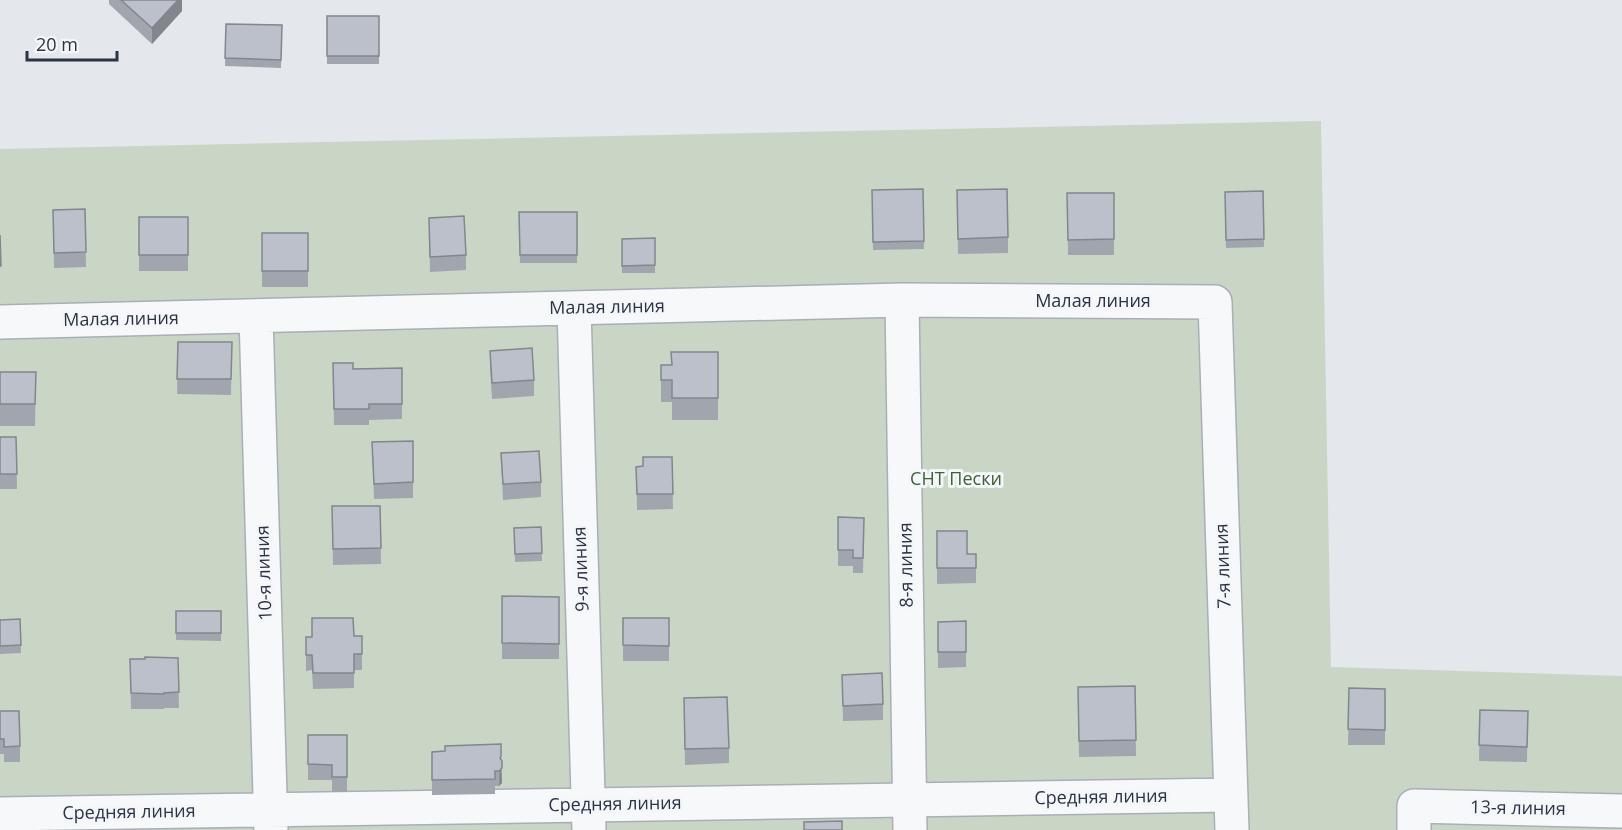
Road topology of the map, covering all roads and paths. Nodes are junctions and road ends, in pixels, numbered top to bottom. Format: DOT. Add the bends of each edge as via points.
graph roads {
  1 [pos="902,300"];
  2 [pos="1215,302"];
  3 [pos="574,308"];
  4 [pos="256,316"];
  5 [pos="0,322"];
  6 [pos="1231,795"];
  7 [pos="1622,811"];
  8 [pos="0,814"];
  9 [pos="909,815"];
  10 [pos="589,817"];
  11 [pos="1414,818"];
  12 [pos="271,820"];
  13 [pos="1232,830"];
  1 -- 2 [label="street, Малая линия"];
  1 -- 3 [label="street, Малая линия"];
  1 -- 9 [label="street, 8-я линия"];
  2 -- 6 [label="street, 7-я линия"];
  3 -- 4 [label="street, Малая линия"];
  3 -- 10 [label="street, 9-я линия"];
  4 -- 5 [label="street, Малая линия"];
  4 -- 12 [label="street, 10-я линия"];
  6 -- 9 [label="street, Средняя линия"];
  6 -- 13 [label="street, 7-я линия"];
  7 -- 11 [label="street, 13-я линия"];
  8 -- 12 [label="street, Средняя линия"];
  9 -- 10 [label="street, Средняя линия"];
  10 -- 12 [label="street, Средняя линия"];
}
